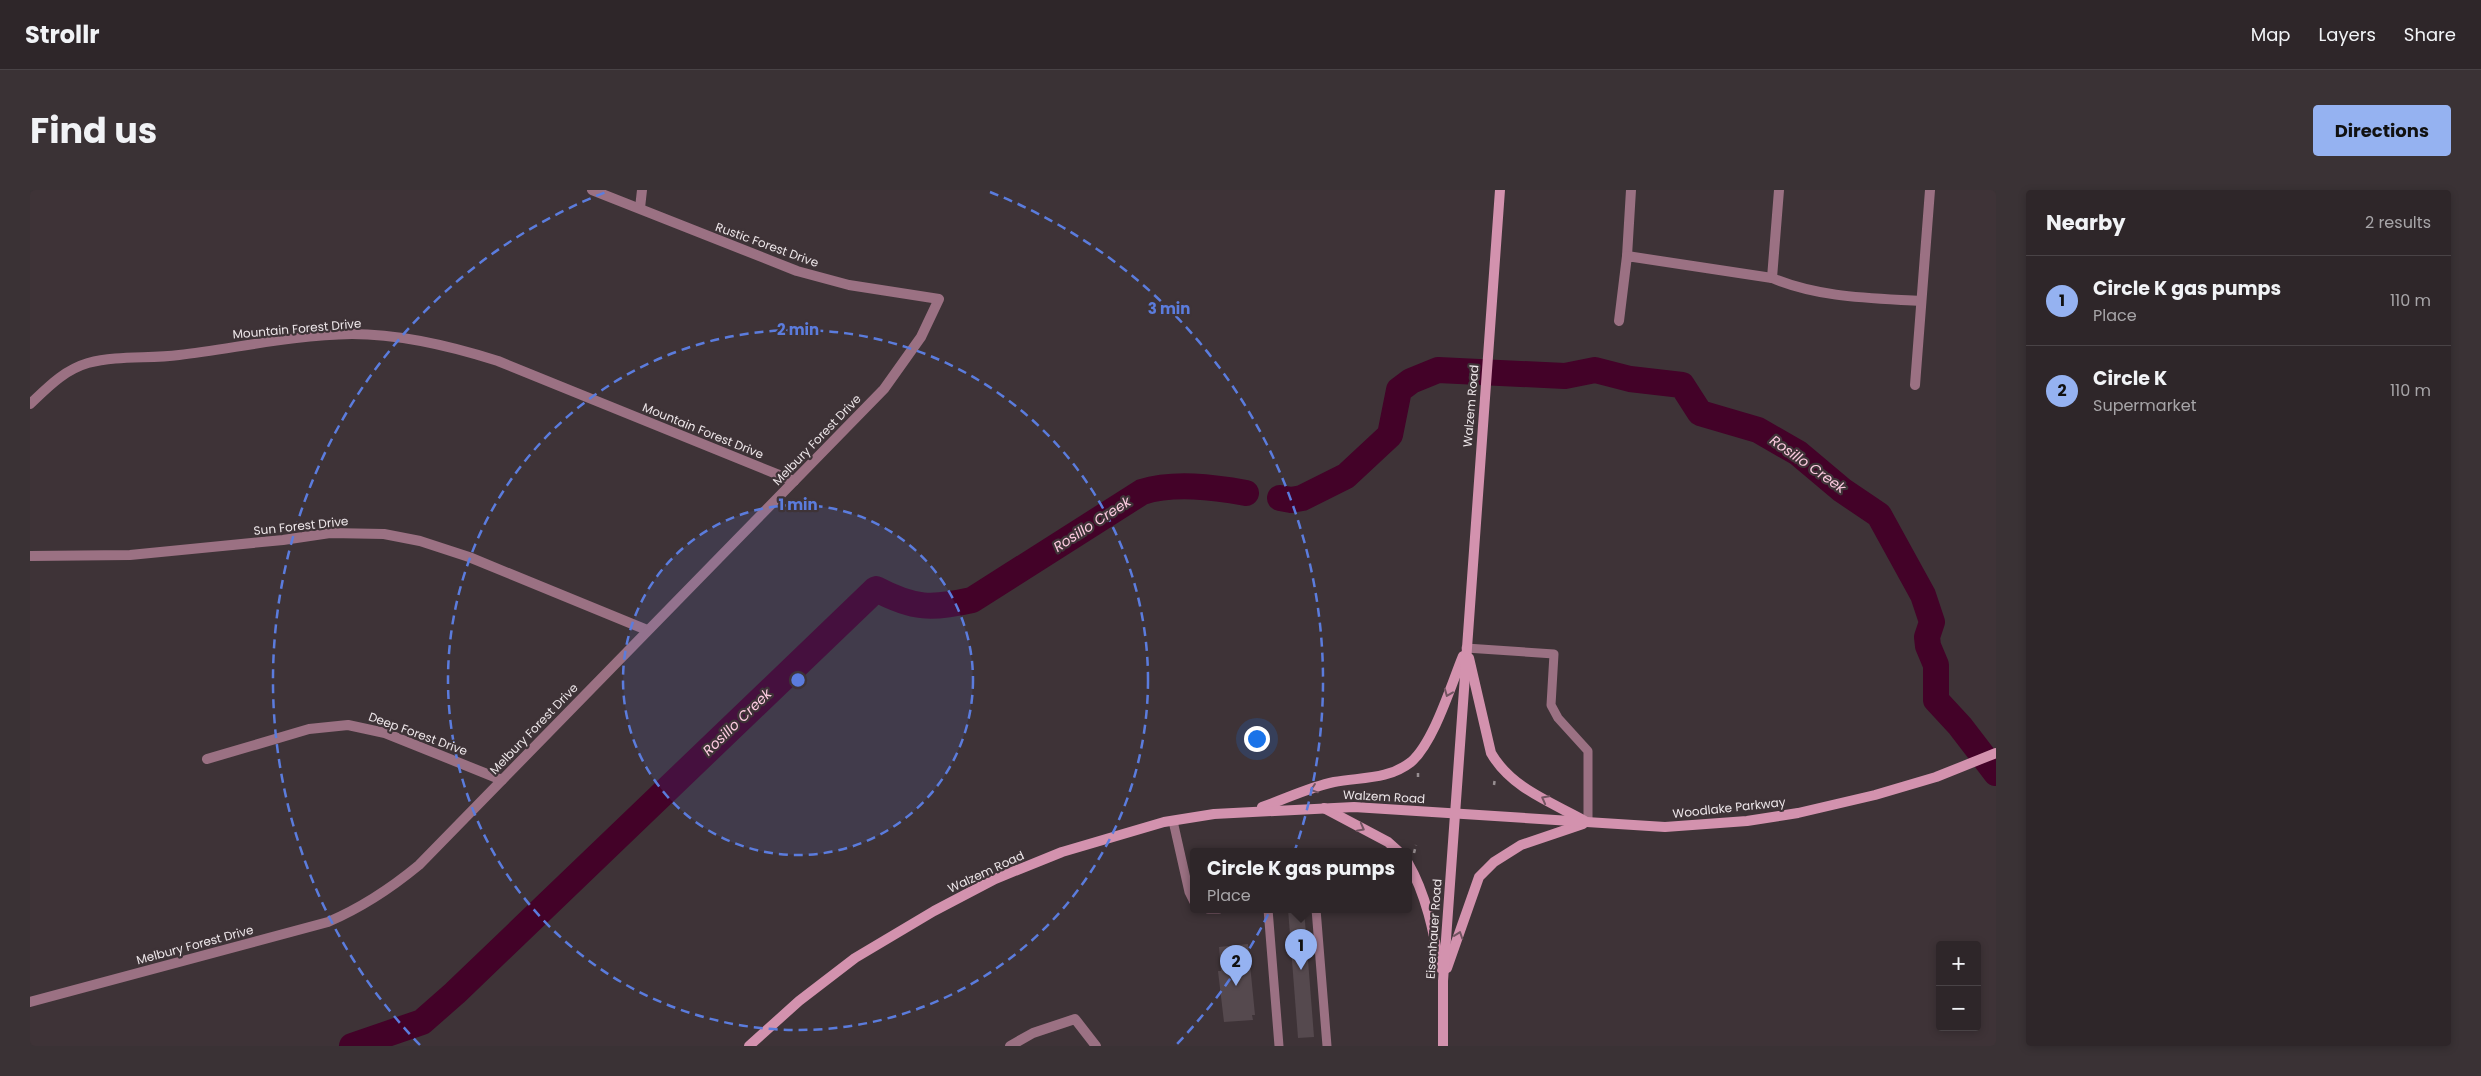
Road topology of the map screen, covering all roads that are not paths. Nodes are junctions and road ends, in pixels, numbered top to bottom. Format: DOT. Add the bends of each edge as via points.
graph roads {
  1 [pos="592,190"];
  2 [pos="642,190"];
  3 [pos="1500,190"];
  4 [pos="1631,190"];
  5 [pos="1779,190"];
  6 [pos="1930,190"];
  7 [pos="640,208"];
  8 [pos="1627,256"];
  9 [pos="1772,278"];
  10 [pos="939,299"];
  11 [pos="1921,301"];
  12 [pos="1619,321"];
  13 [pos="1915,385"];
  14 [pos="30,404"];
  15 [pos="794,481"];
  16 [pos="30,556"];
  17 [pos="648,630"];
  18 [pos="1466,648"];
  19 [pos="1996,753"];
  20 [pos="207,759"];
  21 [pos="502,780"];
  22 [pos="1323,807"];
  23 [pos="1248,812"];
  24 [pos="1456,814"];
  25 [pos="1174,821"];
  26 [pos="1588,822"];
  27 [pos="1395,848"];
  28 [pos="1412,870"];
  29 [pos="1190,894"];
  30 [pos="1268,913"];
  31 [pos="1316,913"];
  32 [pos="1443,981"];
  33 [pos="30,1002"];
  34 [pos="749,1046"];
  35 [pos="1010,1046"];
  36 [pos="1096,1046"];
  37 [pos="1279,1046"];
  38 [pos="1327,1046"];
  39 [pos="1443,1046"];
  1 -- 7 [label="street, Rustic Forest Drive"];
  2 -- 7 [label="street"];
  3 -- 18 [label="main road, Walzem Road"];
  4 -- 8 [label="street"];
  5 -- 9 [label="street"];
  6 -- 11 [label="street"];
  7 -- 10 [label="street, Rustic Forest Drive" via="797,271 849,285"];
  8 -- 9 [label="street"];
  8 -- 12 [label="street"];
  9 -- 11 [label="street" via="1840,297"];
  10 -- 15 [label="street, Melbury Forest Drive" via="921,337 884,389"];
  11 -- 13 [label="street"];
  14 -- 15 [label="street, Mountain Forest Drive" via="66,373 107,359 176,355 352,334 395,337 467,351 498,361"];
  15 -- 17 [label="street, Melbury Forest Drive"];
  16 -- 17 [label="street, Sun Forest Drive" via="130,555 330,533 384,534 420,541 469,557"];
  17 -- 21 [label="street, Melbury Forest Drive"];
  18 -- 23 [label="main road, one-way" via="1432,732 1410,762 1374,779 1334,782"];
  18 -- 24 [label="main road, Walzem Road"];
  26 -- 18 [label="main road, one-way" via="1516,783 1498,765 1491,753"];
  18 -- 26 [label="lane" via="1554,654 1551,704 1558,718 1588,751"];
  19 -- 26 [label="main road, Woodlake Parkway" via="1875,795 1747,821 1665,827"];
  20 -- 21 [label="street, Deep Forest Drive" via="309,729 348,724 385,733"];
  21 -- 33 [label="street, Melbury Forest Drive" via="419,864 355,910 301,930"];
  22 -- 23 [label="main road, Walzem Road"];
  22 -- 24 [label="main road, Walzem Road"];
  22 -- 27 [label="main road, one-way"];
  23 -- 25 [label="main road, Walzem Road"];
  24 -- 26 [label="main road, Woodlake Parkway"];
  24 -- 32 [label="main road, Eisenhauer Road"];
  25 -- 29 [label="lane"];
  25 -- 34 [label="main road, Walzem Road" via="1062,852 995,879 934,911 855,958 799,1001"];
  32 -- 26 [label="main road, one-way" via="1480,877 1494,862 1521,845"];
  28 -- 32 [label="main road" via="1435,941"];
  30 -- 37 [label="lane"];
  31 -- 38 [label="lane"];
  32 -- 39 [label="main road, Eisenhauer Road"];
  35 -- 36 [label="street" via="1033,1032 1075,1019"];
}
